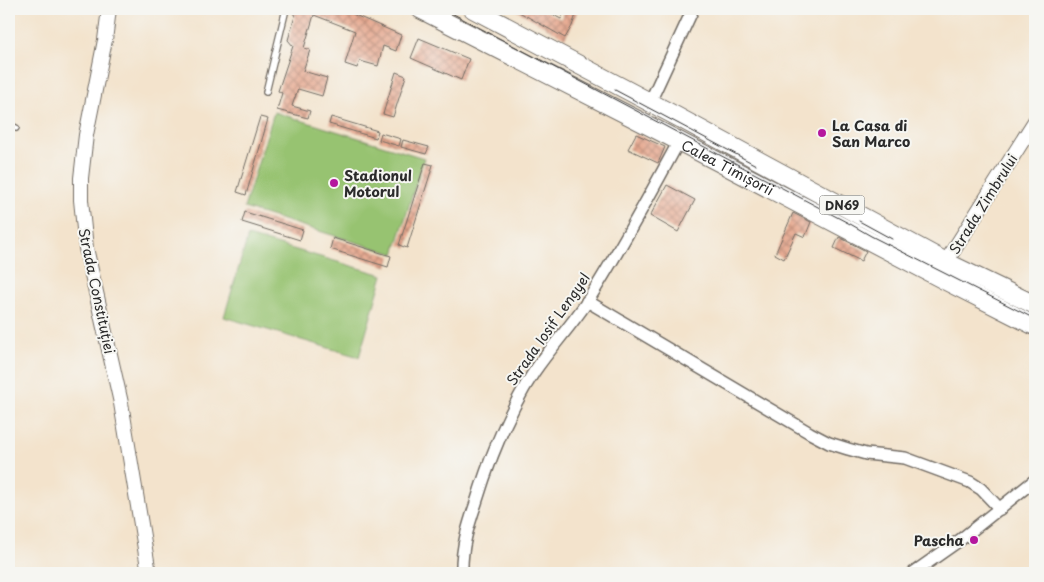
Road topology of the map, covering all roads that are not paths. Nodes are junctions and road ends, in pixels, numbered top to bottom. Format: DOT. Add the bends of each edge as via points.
graph roads {
  1 [pos="109,9"];
  2 [pos="286,9"];
  3 [pos="420,9"];
  4 [pos="473,9"];
  5 [pos="693,9"];
  6 [pos="266,92"];
  7 [pos="650,102"];
  8 [pos="1035,121"];
  9 [pos="9,125"];
  10 [pos="16,128"];
  11 [pos="679,141"];
  12 [pos="946,262"];
  13 [pos="587,301"];
  14 [pos="1035,305"];
  15 [pos="1035,326"];
  16 [pos="1035,480"];
  17 [pos="1000,509"];
  18 [pos="149,573"];
  19 [pos="462,573"];
  20 [pos="912,573"];
  1 -- 18 [label="street, Strada Constituției" via="86,135 81,200 86,248 121,403"];
  2 -- 6 [label="lane"];
  3 -- 11 [label="main road, Calea Timișorii / DN69"];
  4 -- 7 [label="main road, Calea Timișorii / DN69"];
  5 -- 7 [label="street"];
  7 -- 12 [label="main road, Calea Timișorii / DN69"];
  8 -- 12 [label="street, Strada Zimbrului"];
  9 -- 10 [label="lane"];
  11 -- 13 [label="street, Strada Iosif Lengyel"];
  11 -- 15 [label="main road, Calea Timișorii / DN69"];
  12 -- 14 [label="main road, Calea Timișorii / DN69"];
  13 -- 17 [label="street" via="816,437 866,454 905,458 970,482"];
  13 -- 19 [label="street, Strada Iosif Lengyel" via="535,371 503,427 467,529"];
  16 -- 17 [label="street"];
  17 -- 20 [label="street"];
}
